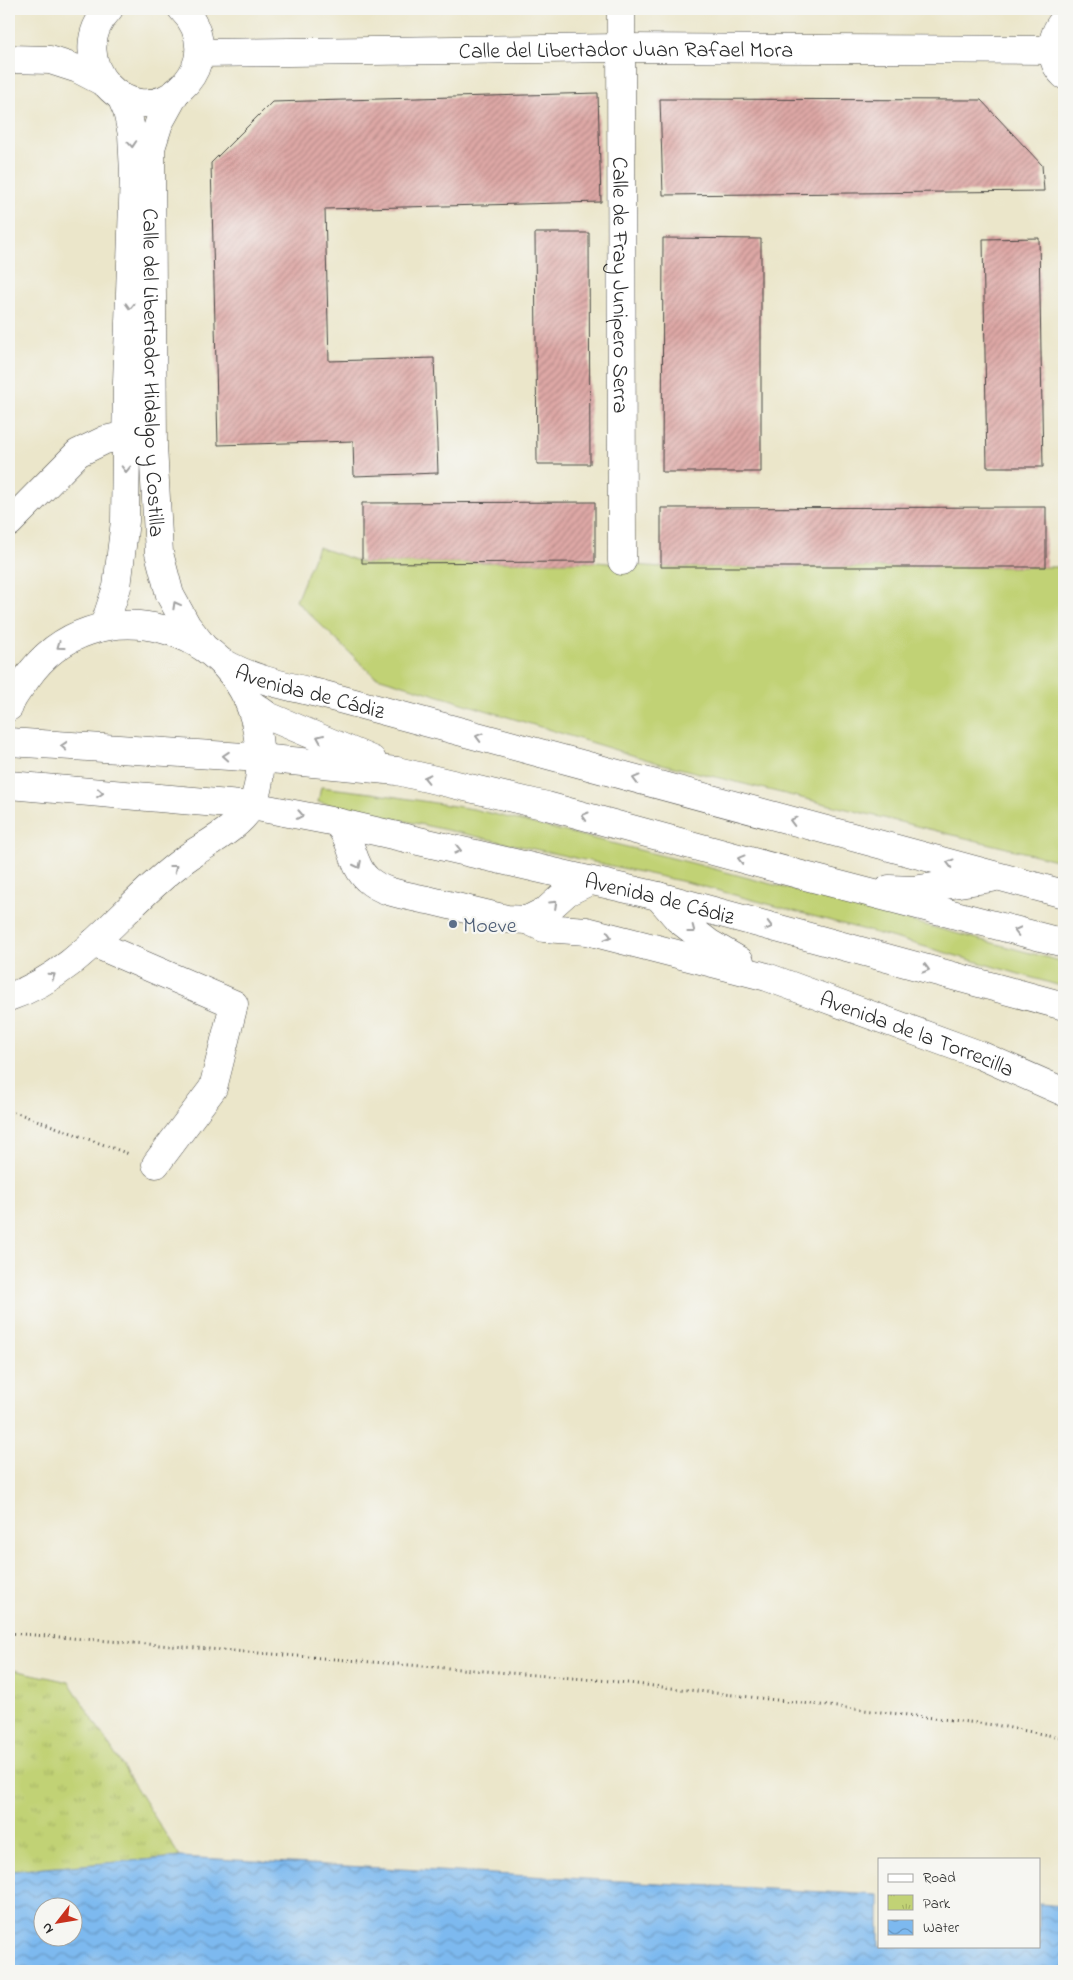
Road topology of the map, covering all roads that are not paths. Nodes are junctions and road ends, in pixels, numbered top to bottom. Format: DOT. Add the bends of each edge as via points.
graph roads {
  1 [pos="182,9"];
  2 [pos="621,9"];
  3 [pos="102,20"];
  4 [pos="1064,20"];
  5 [pos="620,48"];
  6 [pos="1052,50"];
  7 [pos="200,53"];
  8 [pos="9,59"];
  9 [pos="50,60"];
  10 [pos="1064,75"];
  11 [pos="112,89"];
  12 [pos="175,94"];
  13 [pos="127,435"];
  14 [pos="9,522"];
  15 [pos="622,561"];
  16 [pos="104,626"];
  17 [pos="202,646"];
  18 [pos="38,662"];
  19 [pos="224,663"];
  20 [pos="9,677"];
  21 [pos="250,703"];
  22 [pos="9,707"];
  23 [pos="9,742"];
  24 [pos="260,758"];
  25 [pos="397,771"];
  26 [pos="11,784"];
  27 [pos="252,806"];
  28 [pos="336,822"];
  29 [pos="809,877"];
  30 [pos="1006,878"];
  31 [pos="590,881"];
  32 [pos="1064,894"];
  33 [pos="658,896"];
  34 [pos="527,920"];
  35 [pos="1064,943"];
  36 [pos="93,944"];
  37 [pos="767,978"];
  38 [pos="9,997"];
  39 [pos="1064,1006"];
  40 [pos="1064,1092"];
  41 [pos="156,1164"];
  1 -- 7 [label="main road" via="198,34"];
  2 -- 5 [label="main road, Calle de Fray Junipero Serra"];
  3 -- 9 [label="main road" via="76,48"];
  3 -- 11 [label="main road, Calle del Libertador Hidalgo y Costilla" via="92,48 94,66"];
  4 -- 6 [label="main road" via="1054,38"];
  5 -- 6 [label="main road, Calle del Libertador Juan Rafael Mora"];
  5 -- 7 [label="main road, Calle del Libertador Juan Rafael Mora"];
  5 -- 15 [label="main road, Calle de Fray Junipero Serra"];
  6 -- 10 [label="main road"];
  7 -- 12 [label="main road, Calle del Libertador Hidalgo y Costilla" via="188,82"];
  8 -- 9 [label="main road"];
  9 -- 11 [label="main road" via="78,69"];
  11 -- 12 [label="main road" via="135,101 162,100"];
  11 -- 13 [label="main road, Calle del Libertador Hidalgo y Costilla, one-way" via="127,111 134,173"];
  17 -- 12 [label="main road, Calle del Libertador Hidalgo y Costilla, one-way" via="170,595 158,553 153,446 151,148 158,123"];
  13 -- 14 [label="main road" via="105,440 78,453"];
  13 -- 16 [label="main road, Calle del Libertador Hidalgo y Costilla, one-way" via="125,521 117,588"];
  16 -- 17 [label="main road" via="144,625 176,632"];
  16 -- 18 [label="main road, one-way" via="70,639"];
  17 -- 19 [label="main road"];
  18 -- 20 [label="main road"];
  18 -- 22 [label="main road"];
  19 -- 21 [label="main road"];
  30 -- 19 [label="main road, Avenida de Cádiz, one-way" via="258,679"];
  21 -- 24 [label="main road"];
  25 -- 21 [label="main road, Avenida de Cádiz, one-way" via="268,716"];
  24 -- 23 [label="main road, Avenida de Cádiz, one-way"];
  24 -- 25 [label="main road, Avenida de Cádiz"];
  24 -- 27 [label="main road" via="260,779"];
  29 -- 25 [label="main road, Avenida de Cádiz, one-way" via="547,806"];
  26 -- 27 [label="main road, Avenida de Cádiz, one-way"];
  27 -- 28 [label="main road, Avenida de Cádiz, one-way"];
  36 -- 27 [label="main road, one-way" via="161,878 222,836"];
  28 -- 31 [label="main road, Avenida de Cádiz, one-way"];
  28 -- 34 [label="main road, one-way" via="344,830 356,864 367,879 386,890 507,919"];
  29 -- 30 [label="main road, Avenida de Cádiz" via="912,890"];
  35 -- 29 [label="main road, Avenida de Cádiz, one-way"];
  30 -- 32 [label="main road, Avenida de Cádiz"];
  31 -- 33 [label="main road, Avenida de Cádiz"];
  34 -- 31 [label="main road, one-way" via="547,910 567,892"];
  33 -- 37 [label="main road, one-way" via="678,919 709,943"];
  33 -- 39 [label="main road, Avenida de Cádiz, one-way"];
  34 -- 37 [label="main road, one-way" via="544,928 587,931"];
  38 -- 36 [label="main road, one-way" via="53,976"];
  36 -- 41 [label="main road" via="234,1004 212,1088"];
  37 -- 40 [label="main road, Avenida de la Torrecilla" via="980,1055"];
}
